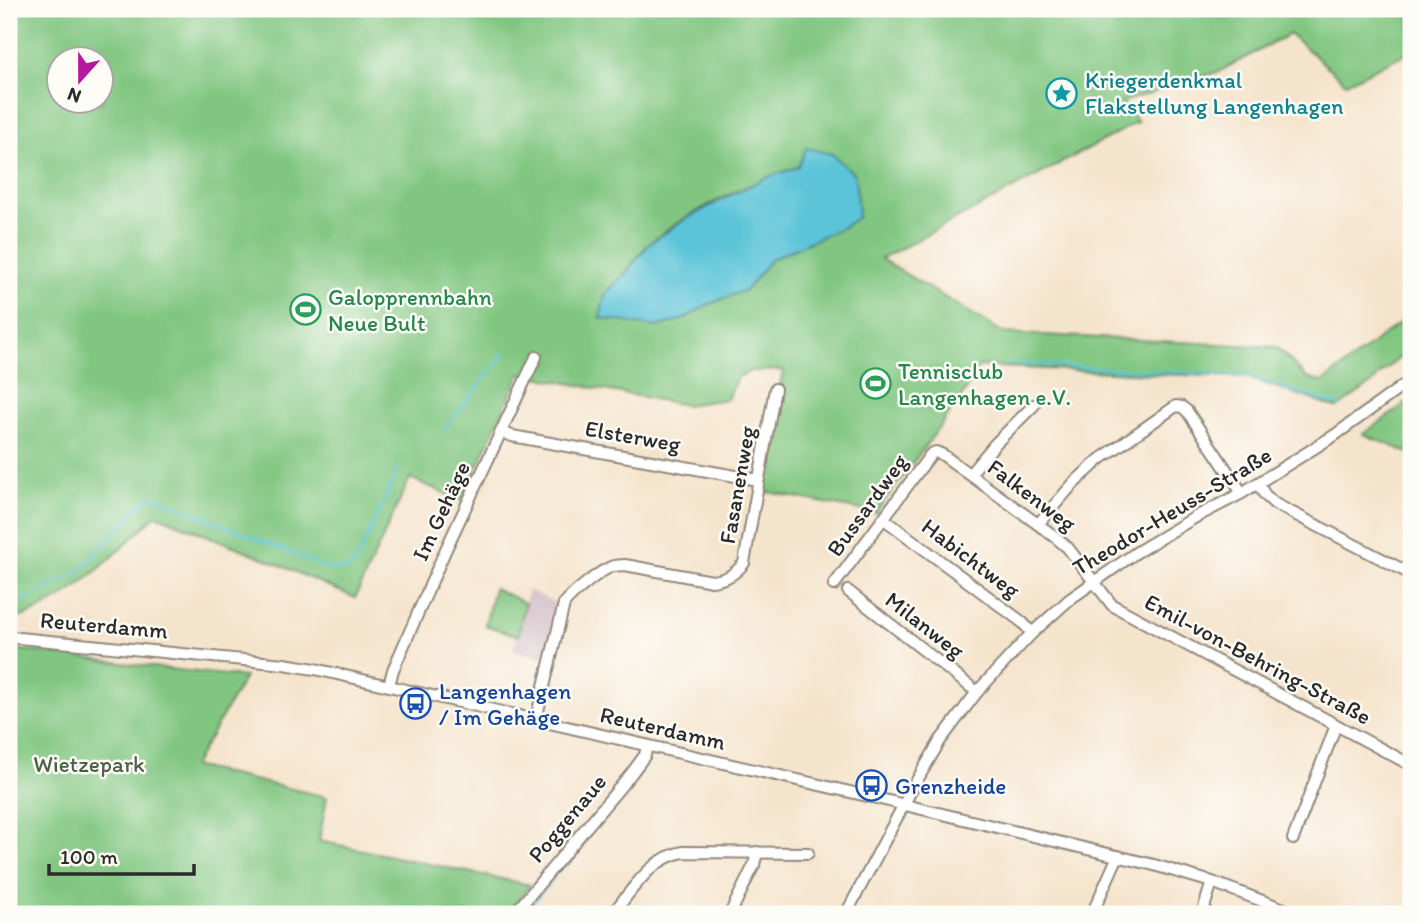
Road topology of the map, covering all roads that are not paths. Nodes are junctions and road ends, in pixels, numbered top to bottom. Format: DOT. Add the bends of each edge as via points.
graph roads {
  1 [pos="536,357"];
  2 [pos="1411,380"];
  3 [pos="775,389"];
  4 [pos="1034,405"];
  5 [pos="501,432"];
  6 [pos="936,452"];
  7 [pos="970,474"];
  8 [pos="758,480"];
  9 [pos="1258,484"];
  10 [pos="1242,493"];
  11 [pos="884,519"];
  12 [pos="1038,524"];
  13 [pos="1411,574"];
  14 [pos="1093,581"];
  15 [pos="834,585"];
  16 [pos="848,591"];
  17 [pos="1032,633"];
  18 [pos="9,637"];
  19 [pos="389,685"];
  20 [pos="977,692"];
  21 [pos="536,719"];
  22 [pos="1336,724"];
  23 [pos="647,746"];
  24 [pos="1411,765"];
  25 [pos="903,805"];
  26 [pos="1293,839"];
  27 [pos="757,852"];
  28 [pos="808,853"];
  29 [pos="1118,856"];
  30 [pos="1212,882"];
  31 [pos="618,913"];
  32 [pos="513,914"];
  33 [pos="730,914"];
  34 [pos="846,914"];
  35 [pos="1092,914"];
  36 [pos="1202,914"];
  37 [pos="1297,914"];
  1 -- 5 [label="street, Im Gehäge"];
  2 -- 9 [label="street, Theodor-Heuss-Straße"];
  3 -- 8 [label="street, Fasanenweg"];
  4 -- 7 [label="street"];
  5 -- 8 [label="street, Elsterweg"];
  5 -- 19 [label="street, Im Gehäge"];
  6 -- 7 [label="street, Falkenweg"];
  6 -- 11 [label="street, Bussardweg"];
  7 -- 12 [label="street, Falkenweg"];
  8 -- 21 [label="street, Fasanenweg" via="745,560 735,574 712,581 614,566 570,596 562,609"];
  9 -- 10 [label="street, Theodor-Heuss-Straße"];
  9 -- 13 [label="street" via="1275,503"];
  10 -- 12 [label="street" via="1187,411 1175,406 1099,460"];
  10 -- 14 [label="street, Theodor-Heuss-Straße"];
  11 -- 15 [label="street, Bussardweg"];
  11 -- 17 [label="street, Habichtweg"];
  12 -- 14 [label="street, Falkenweg" via="1068,548"];
  14 -- 17 [label="street, Theodor-Heuss-Straße"];
  14 -- 22 [label="street, Emil-von-Behring-Straße" via="1112,604"];
  16 -- 20 [label="street, Milanweg"];
  17 -- 20 [label="street, Theodor-Heuss-Straße"];
  18 -- 19 [label="street, Reuterdamm" via="284,664"];
  19 -- 21 [label="street, Reuterdamm"];
  20 -- 25 [label="street, Theodor-Heuss-Straße" via="940,741"];
  21 -- 23 [label="street, Reuterdamm"];
  22 -- 24 [label="street, Emil-von-Behring-Straße"];
  22 -- 26 [label="street"];
  23 -- 25 [label="street, Reuterdamm"];
  23 -- 32 [label="street, Poggenaue" via="631,774"];
  25 -- 29 [label="street, Reuterdamm"];
  25 -- 34 [label="street"];
  27 -- 28 [label="street"];
  27 -- 31 [label="street" via="672,854 653,866"];
  27 -- 33 [label="street"];
  29 -- 30 [label="street, Reuterdamm"];
  29 -- 35 [label="street"];
  30 -- 36 [label="street"];
  30 -- 37 [label="street, Reuterdamm"];
}
